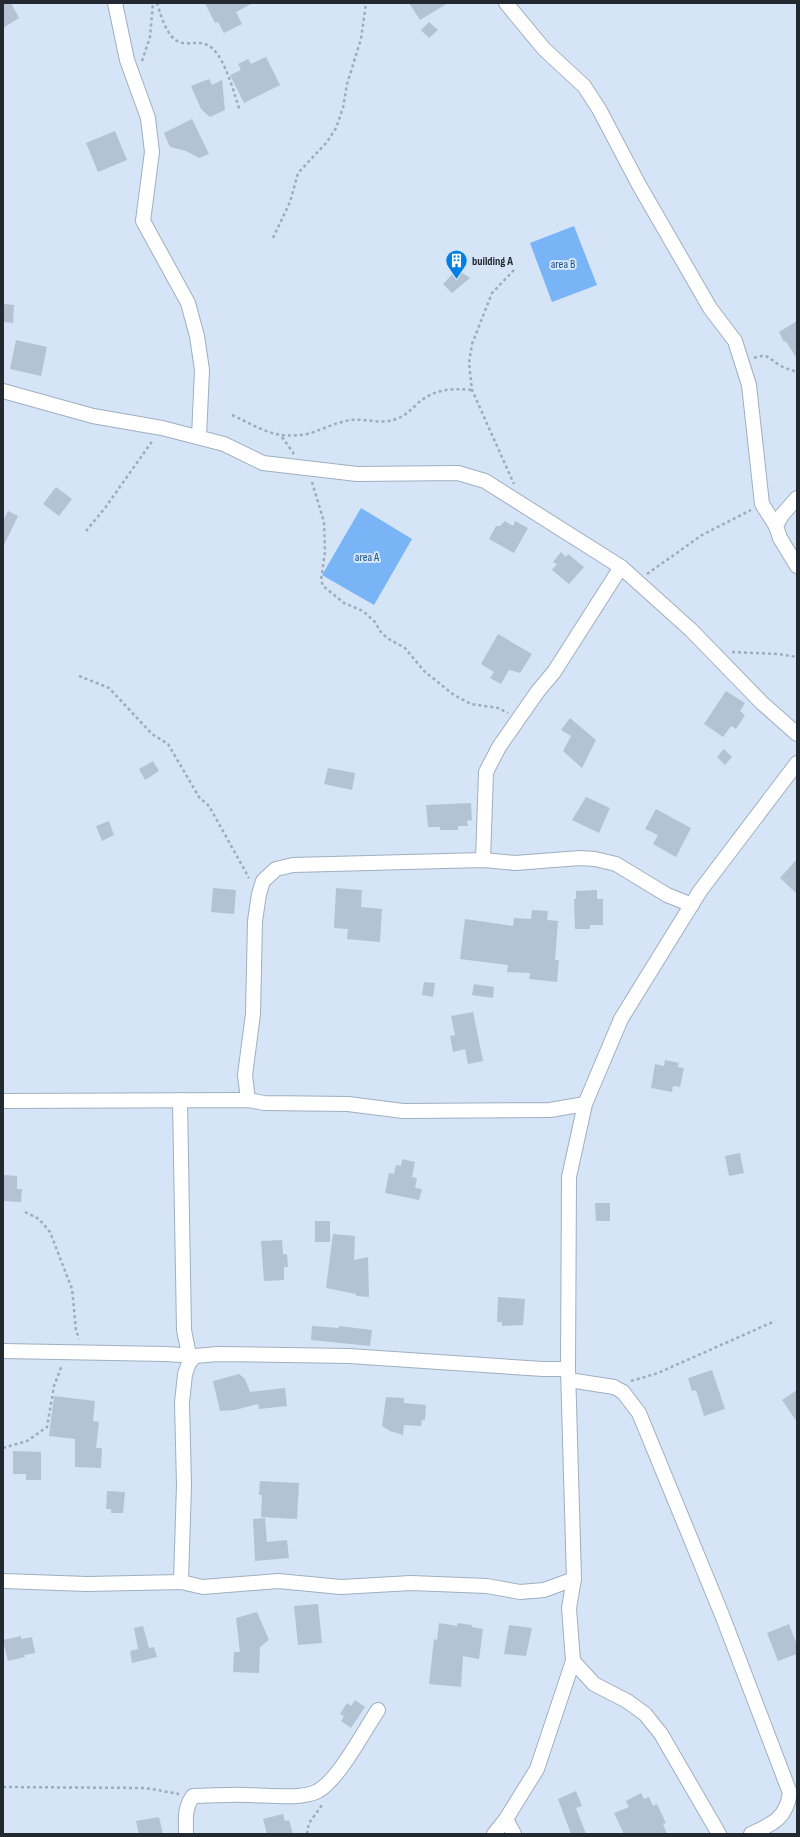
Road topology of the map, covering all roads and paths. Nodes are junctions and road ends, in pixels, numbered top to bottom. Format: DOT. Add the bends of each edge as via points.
graph roads {
  1 [pos="114,3"];
  2 [pos="153,3"];
  3 [pos="157,3"];
  4 [pos="366,3"];
  5 [pos="506,3"];
  6 [pos="134,79"];
  7 [pos="240,111"];
  8 [pos="273,238"];
  9 [pos="514,270"];
  10 [pos="743,363"];
  11 [pos="797,372"];
  12 [pos="472,390"];
  13 [pos="3,391"];
  14 [pos="232,415"];
  15 [pos="162,428"];
  16 [pos="199,437"];
  17 [pos="308,469"];
  18 [pos="515,486"];
  19 [pos="797,498"];
  20 [pos="762,504"];
  21 [pos="776,526"];
  22 [pos="86,531"];
  23 [pos="797,566"];
  24 [pos="621,567"];
  25 [pos="637,582"];
  26 [pos="711,650"];
  27 [pos="797,657"];
  28 [pos="79,676"];
  29 [pos="519,718"];
  30 [pos="797,734"];
  31 [pos="797,763"];
  32 [pos="483,860"];
  33 [pos="259,894"];
  34 [pos="692,905"];
  35 [pos="180,1100"];
  36 [pos="248,1100"];
  37 [pos="3,1101"];
  38 [pos="585,1104"];
  39 [pos="24,1212"];
  40 [pos="775,1321"];
  41 [pos="3,1351"];
  42 [pos="68,1352"];
  43 [pos="92,1352"];
  44 [pos="192,1356"];
  45 [pos="568,1374"];
  46 [pos="614,1387"];
  47 [pos="3,1448"];
  48 [pos="574,1579"];
  49 [pos="3,1581"];
  50 [pos="181,1582"];
  51 [pos="573,1661"];
  52 [pos="378,1710"];
  53 [pos="3,1787"];
  54 [pos="318,1791"];
  55 [pos="193,1796"];
  56 [pos="797,1811"];
  57 [pos="506,1819"];
  58 [pos="778,1821"];
  59 [pos="186,1834"];
  60 [pos="307,1834"];
  61 [pos="494,1834"];
  62 [pos="514,1834"];
  63 [pos="719,1834"];
  64 [pos="751,1834"];
  1 -- 6 [label="street"];
  2 -- 6 [label="path" via="150,37"];
  3 -- 7 [label="path" via="164,24 178,41 205,44 213,49 228,74"];
  4 -- 8 [label="path" via="361,39 336,128 327,142 298,173 290,202"];
  5 -- 10 [label="street" via="544,49 584,86 710,308 735,341"];
  6 -- 16 [label="street" via="148,118 152,152 143,221 188,303 197,336 202,370"];
  9 -- 12 [label="path" via="492,293 472,344 469,363"];
  10 -- 11 [label="path" via="764,355 784,368"];
  10 -- 20 [label="street" via="754,422"];
  12 -- 14 [label="path" via="452,388 437,392 426,397 406,415 394,420 349,420 301,434 276,435"];
  12 -- 18 [label="path"];
  13 -- 15 [label="street" via="93,416"];
  15 -- 16 [label="street"];
  15 -- 22 [label="path"];
  16 -- 17 [label="street" via="224,444 263,463"];
  17 -- 24 [label="street" via="357,474 458,474 485,481"];
  17 -- 29 [label="path" via="324,522 325,552 320,580 323,586 344,603 363,611 387,638 405,648 424,671 454,694 471,704 498,708"];
  19 -- 21 [label="street"];
  20 -- 21 [label="street"];
  20 -- 25 [label="path" via="702,535"];
  21 -- 23 [label="street" via="780,538"];
  24 -- 25 [label="street"];
  24 -- 29 [label="street" via="554,672"];
  25 -- 26 [label="street"];
  26 -- 27 [label="path"];
  26 -- 30 [label="street" via="762,703"];
  28 -- 33 [label="path" via="110,688 152,734 168,744 199,797 209,806"];
  29 -- 32 [label="street" via="486,772"];
  31 -- 34 [label="street"];
  32 -- 33 [label="street" via="293,865 276,870 263,881"];
  32 -- 34 [label="street" via="515,863 595,859 616,864 667,895"];
  33 -- 36 [label="street" via="255,921 253,1014 245,1075"];
  34 -- 38 [label="street" via="621,1020"];
  35 -- 36 [label="street"];
  35 -- 37 [label="street"];
  35 -- 44 [label="street" via="184,1322"];
  36 -- 38 [label="street" via="264,1103 348,1104 403,1111 550,1110"];
  38 -- 45 [label="street" via="569,1177"];
  39 -- 43 [label="path" via="39,1219 50,1232 72,1289 76,1330 80,1343"];
  40 -- 46 [label="path" via="658,1373"];
  41 -- 42 [label="street"];
  42 -- 43 [label="street"];
  42 -- 47 [label="path" via="54,1386 47,1427 27,1441"];
  43 -- 44 [label="street"];
  44 -- 45 [label="street" via="349,1356 543,1369"];
  44 -- 50 [label="street" via="185,1374 182,1403 184,1485"];
  45 -- 46 [label="street"];
  45 -- 48 [label="street"];
  46 -- 58 [label="street" via="623,1392 639,1413 779,1760 790,1793 788,1803"];
  48 -- 50 [label="street" via="544,1590 520,1592 488,1586 411,1583 341,1587 278,1581 203,1588"];
  48 -- 51 [label="street" via="569,1608"];
  49 -- 50 [label="street" via="87,1584"];
  51 -- 57 [label="street" via="537,1769"];
  51 -- 63 [label="street" via="594,1684 627,1701 645,1714 661,1734"];
  52 -- 54 [label="street" via="342,1765"];
  53 -- 55 [label="path" via="146,1788"];
  54 -- 55 [label="street" via="306,1796"];
  54 -- 60 [label="path" via="322,1806 309,1823"];
  55 -- 59 [label="street" via="188,1802 185,1816"];
  56 -- 58 [label="street"];
  57 -- 61 [label="street"];
  57 -- 62 [label="street"];
  58 -- 64 [label="street"];
}
